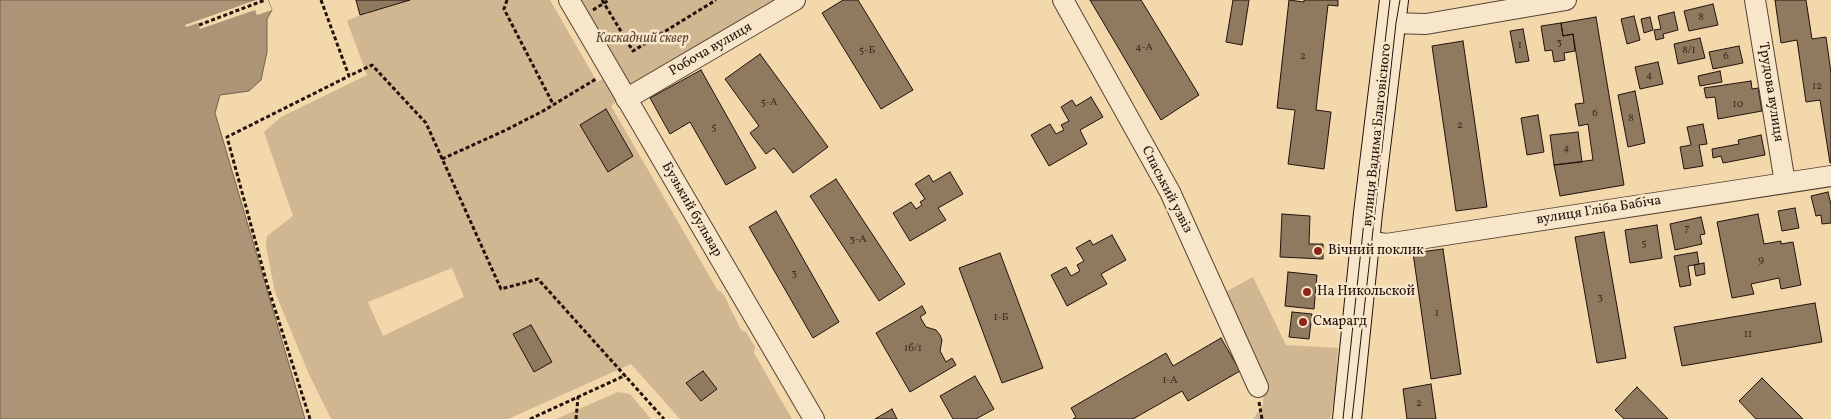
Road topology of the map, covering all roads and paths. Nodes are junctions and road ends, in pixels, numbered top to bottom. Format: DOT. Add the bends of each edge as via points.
graph roads {
  1 [pos="265,0"];
  2 [pos="321,0"];
  3 [pos="507,0"];
  4 [pos="569,0"];
  5 [pos="602,0"];
  6 [pos="716,0"];
  7 [pos="795,0"];
  8 [pos="1062,0"];
  9 [pos="1566,0"];
  10 [pos="1755,0"];
  11 [pos="1392,12"];
  12 [pos="199,25"];
  13 [pos="609,72"];
  14 [pos="349,76"];
  15 [pos="626,99"];
  16 [pos="553,104"];
  17 [pos="442,159"];
  18 [pos="1831,176"];
  19 [pos="1785,184"];
  20 [pos="1366,241"];
  21 [pos="626,375"];
  22 [pos="1258,387"];
  23 [pos="578,397"];
  24 [pos="310,419"];
  25 [pos="530,419"];
  26 [pos="576,419"];
  27 [pos="664,419"];
  28 [pos="814,419"];
  29 [pos="1347,419"];
  1 -- 12 [label="path"];
  2 -- 14 [label="path"];
  3 -- 16 [label="path" via="504,9"];
  4 -- 13 [label="street, Бузький бульвар"];
  5 -- 6 [label="path" via="633,52"];
  7 -- 15 [label="street, Робоча вулиця"];
  8 -- 22 [label="street, Спаський узвіз" via="1170,192"];
  9 -- 11 [label="street" via="1426,24"];
  10 -- 19 [label="street, Трудова вулиця"];
  11 -- 20 [label="street, вулиця Вадима Благовісного"];
  13 -- 15 [label="street, Бузький бульвар"];
  13 -- 16 [label="path"];
  14 -- 17 [label="path" via="372,65 426,123"];
  14 -- 24 [label="path" via="227,137 267,284"];
  15 -- 28 [label="street, Бузький бульвар"];
  16 -- 17 [label="path"];
  17 -- 21 [label="path" via="501,289 538,279"];
  18 -- 19 [label="street, вулиця Гліба Бабіча"];
  19 -- 20 [label="street, вулиця Гліба Бабіча" via="1386,244"];
  20 -- 29 [label="street, вулиця Вадима Благовісного"];
  21 -- 23 [label="path"];
  21 -- 27 [label="path"];
  23 -- 25 [label="path"];
  23 -- 26 [label="path"];
}
